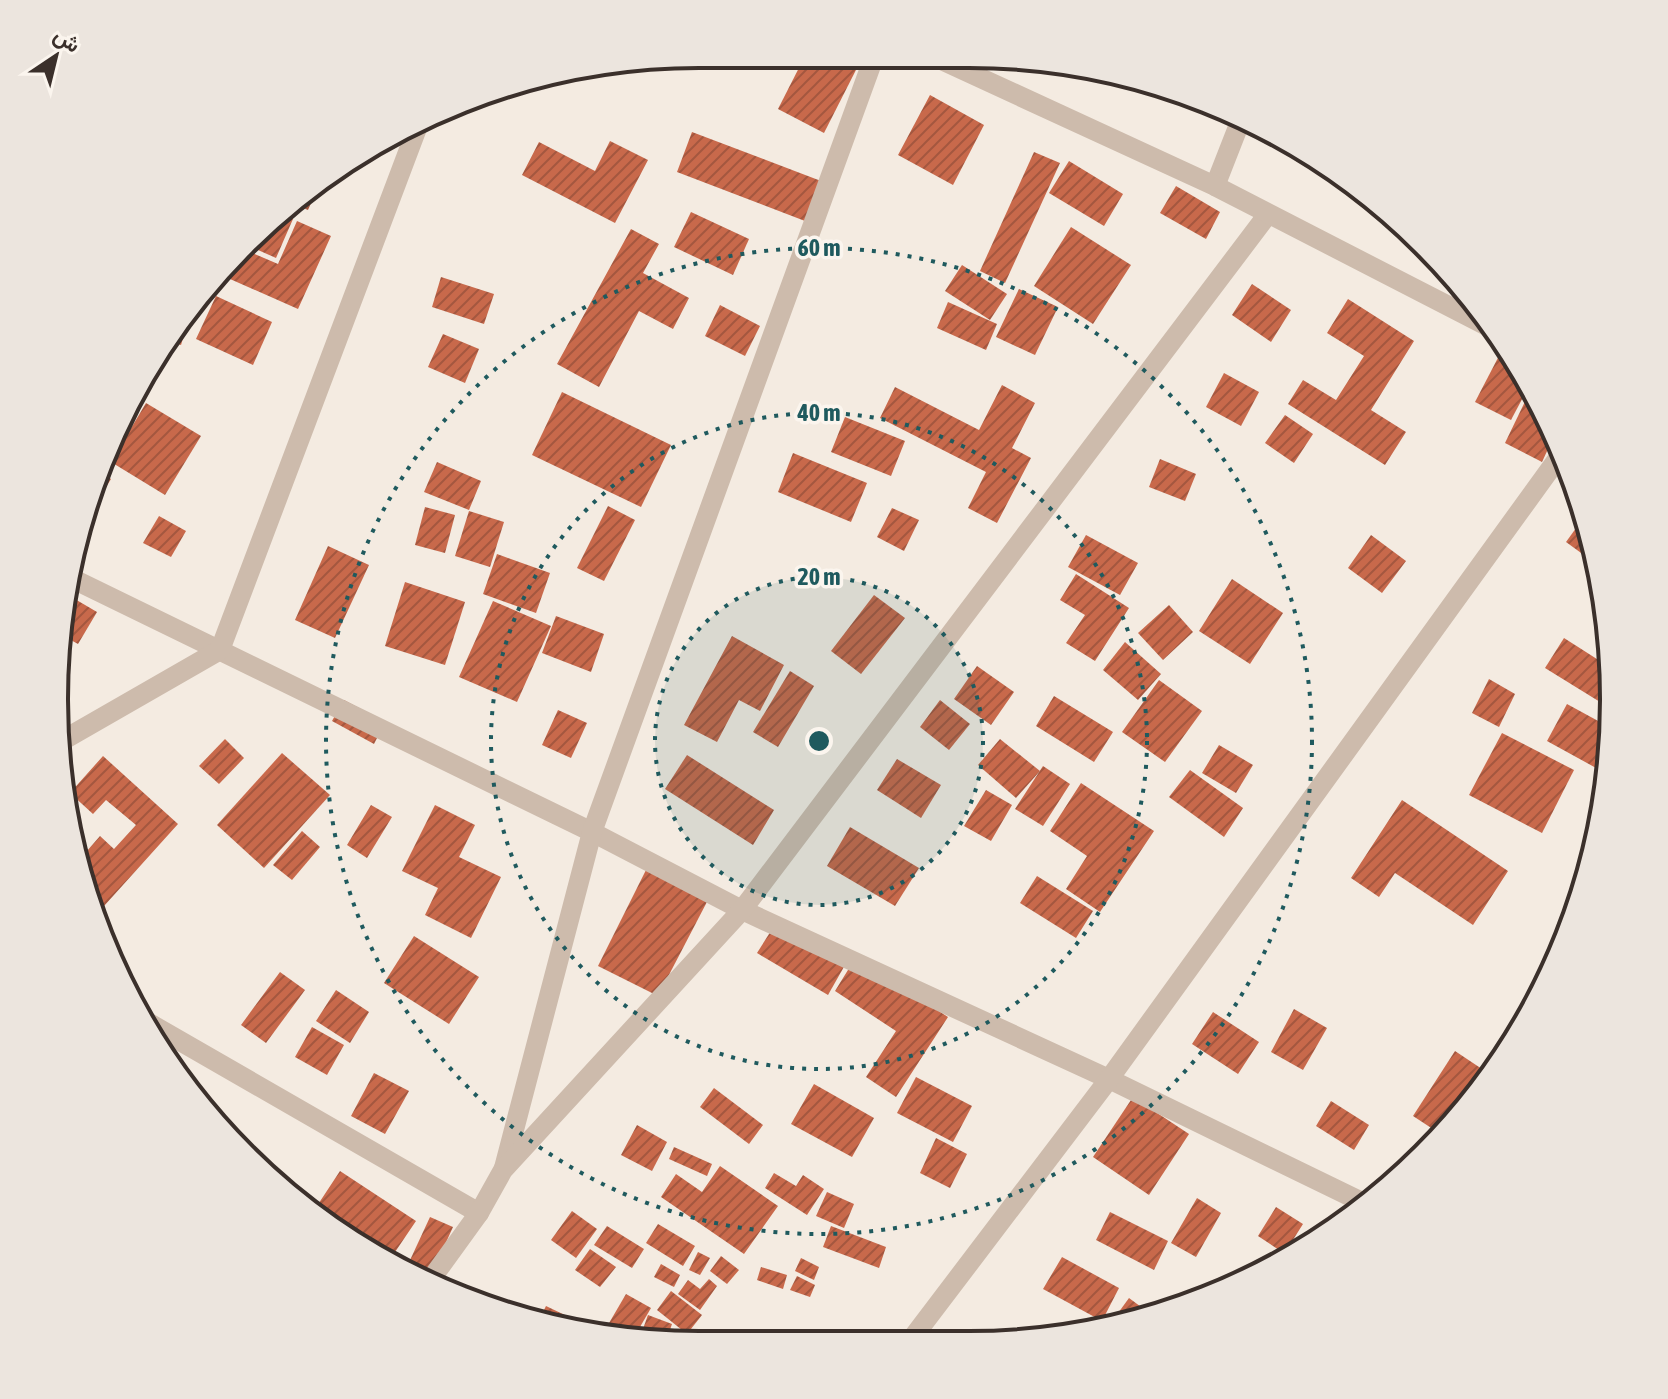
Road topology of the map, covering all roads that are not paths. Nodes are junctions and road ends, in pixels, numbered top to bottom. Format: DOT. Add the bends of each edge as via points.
graph roads {
  1 [pos="870,68"];
  2 [pos="959,68"];
  3 [pos="1238,128"];
  4 [pos="414,136"];
  5 [pos="1215,186"];
  6 [pos="1268,214"];
  7 [pos="1472,318"];
  8 [pos="1554,464"];
  9 [pos="79,582"];
  10 [pos="220,650"];
  11 [pos="69,737"];
  12 [pos="592,832"];
  13 [pos="742,910"];
  14 [pos="162,1031"];
  15 [pos="1109,1079"];
  16 [pos="503,1170"];
  17 [pos="1355,1199"];
  18 [pos="479,1213"];
  19 [pos="436,1273"];
  20 [pos="918,1331"];
  1 -- 12 [label="street"];
  2 -- 5 [label="street"];
  3 -- 5 [label="street"];
  4 -- 10 [label="street"];
  5 -- 6 [label="street"];
  6 -- 7 [label="street"];
  6 -- 13 [label="street"];
  8 -- 15 [label="street"];
  9 -- 10 [label="street"];
  10 -- 11 [label="street"];
  10 -- 12 [label="street"];
  12 -- 13 [label="street"];
  12 -- 16 [label="street"];
  13 -- 15 [label="street"];
  13 -- 16 [label="street"];
  14 -- 18 [label="street"];
  15 -- 17 [label="street"];
  15 -- 20 [label="street"];
  16 -- 18 [label="street"];
  18 -- 19 [label="street"];
}
